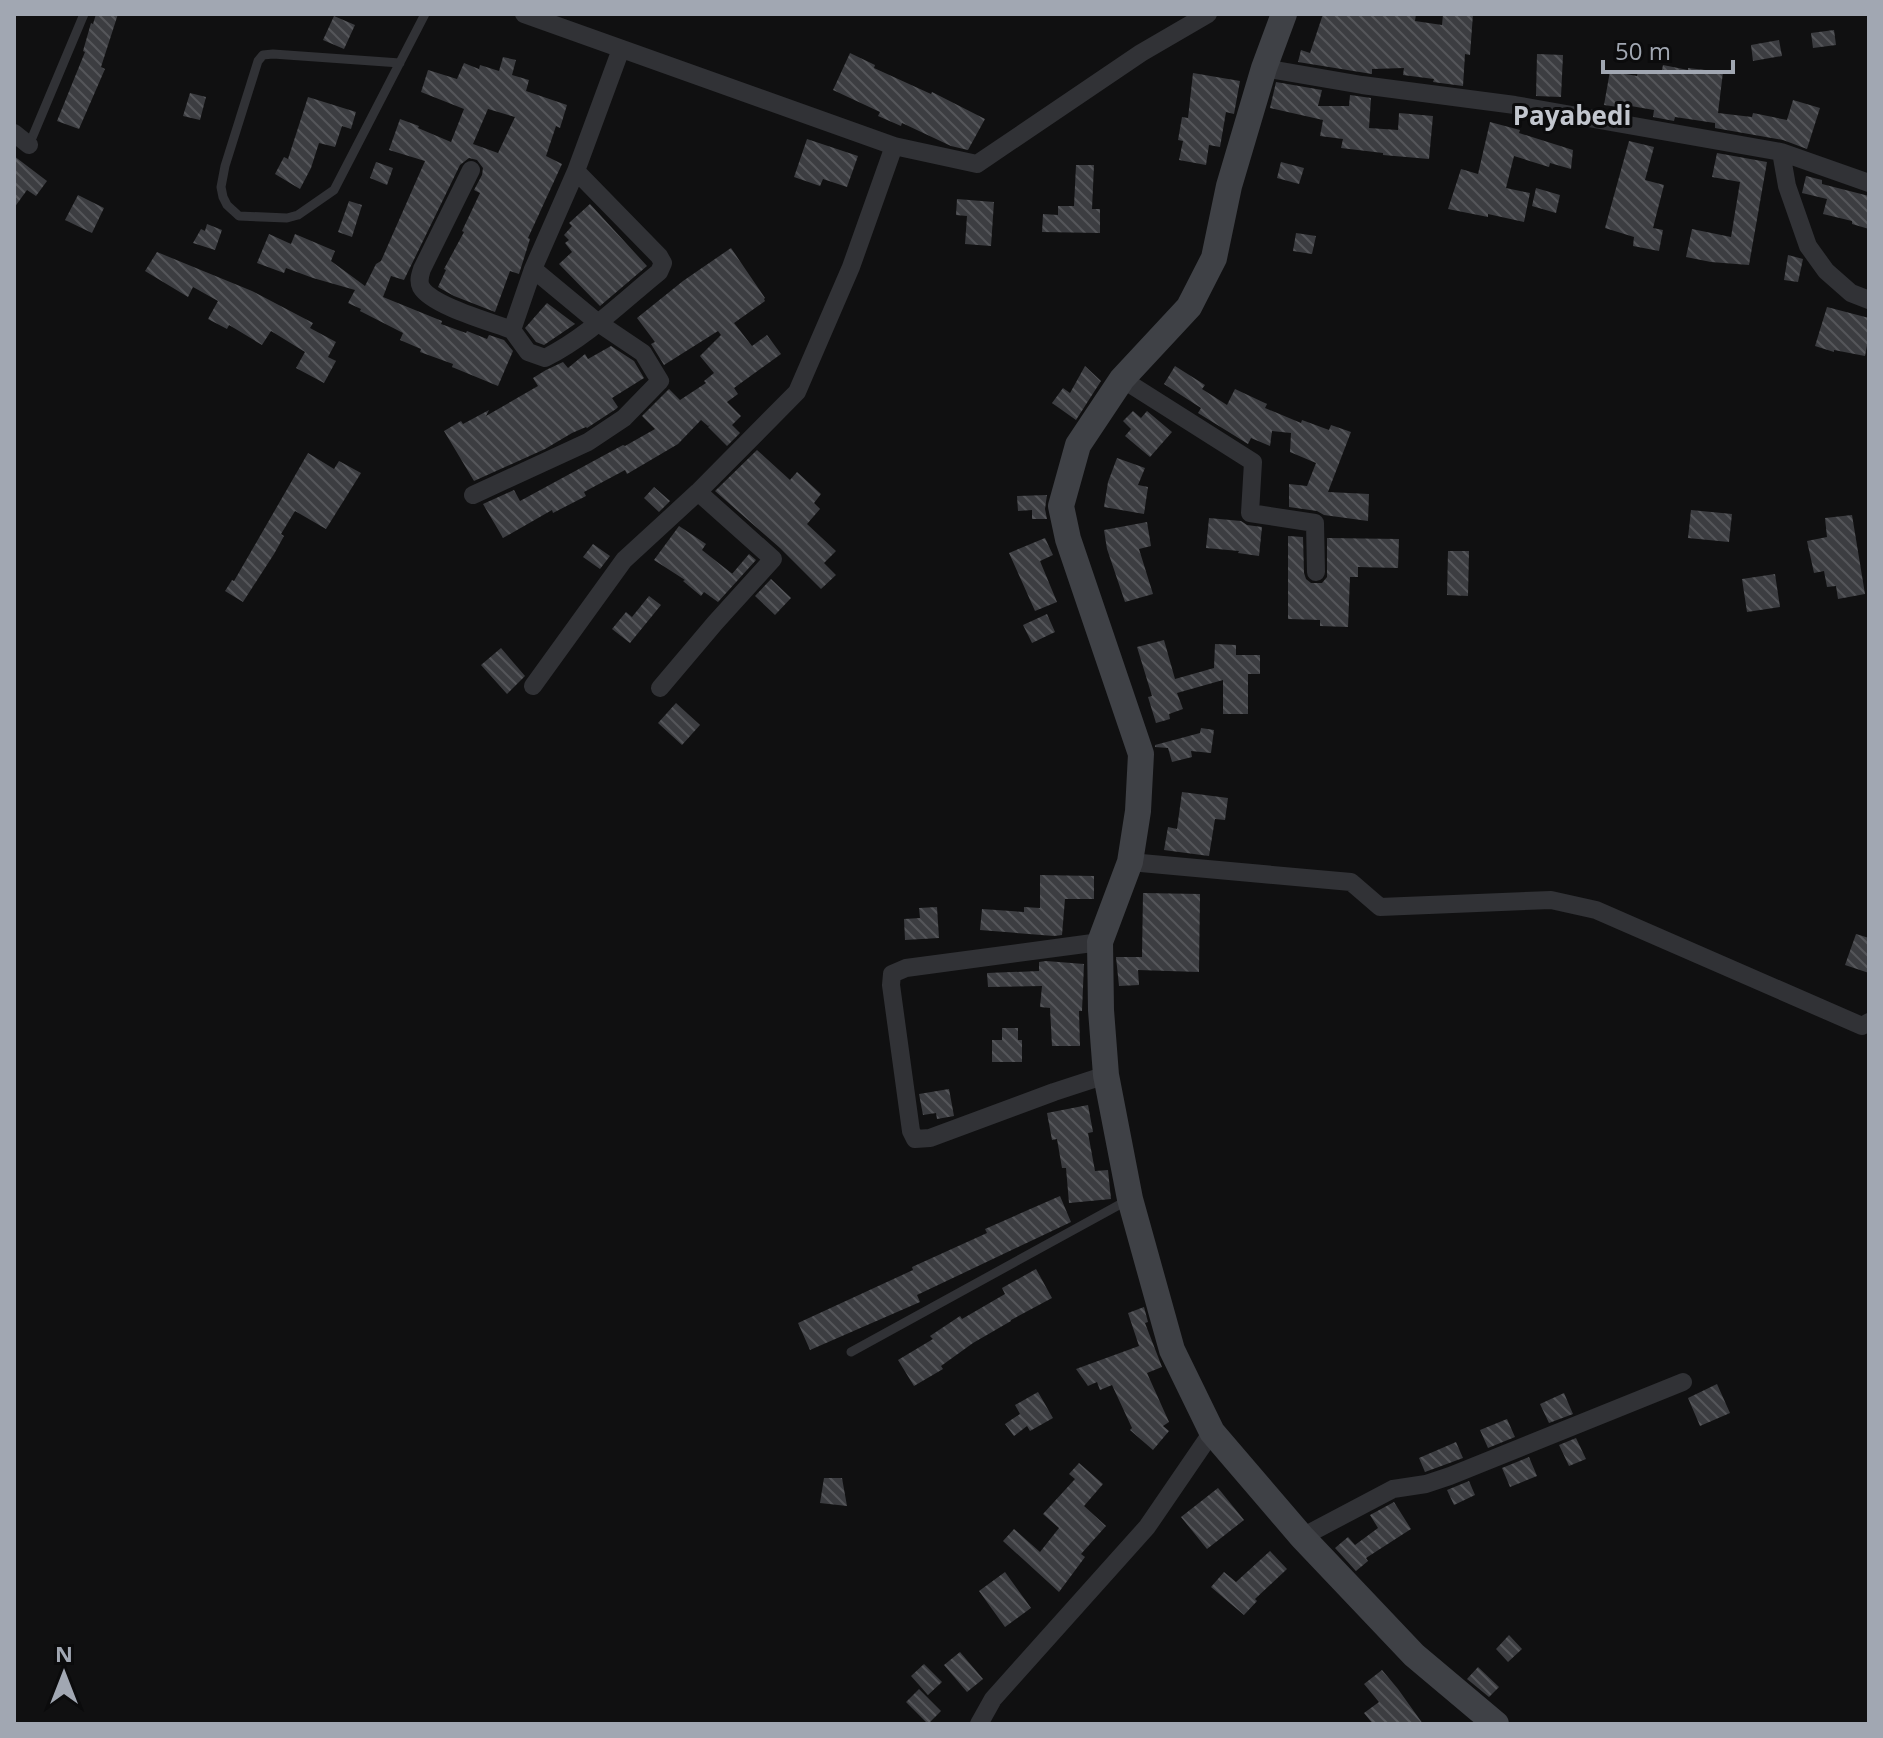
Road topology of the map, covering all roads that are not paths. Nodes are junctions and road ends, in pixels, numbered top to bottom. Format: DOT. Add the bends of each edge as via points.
graph roads {
  1 [pos="84,14"];
  2 [pos="425,14"];
  3 [pos="524,14"];
  4 [pos="1208,14"];
  5 [pos="1284,14"];
  6 [pos="621,49"];
  7 [pos="400,63"];
  8 [pos="1264,68"];
  9 [pos="14,133"];
  10 [pos="29,145"];
  11 [pos="894,146"];
  12 [pos="1781,152"];
  13 [pos="471,170"];
  14 [pos="576,171"];
  15 [pos="1869,183"];
  16 [pos="533,269"];
  17 [pos="1869,300"];
  18 [pos="597,322"];
  19 [pos="512,330"];
  20 [pos="1122,379"];
  21 [pos="698,492"];
  22 [pos="473,495"];
  23 [pos="1316,572"];
  24 [pos="533,686"];
  25 [pos="660,688"];
  26 [pos="1130,862"];
  27 [pos="1100,942"];
  28 [pos="1869,1022"];
  29 [pos="1106,1075"];
  30 [pos="1130,1199"];
  31 [pos="851,1352"];
  32 [pos="1683,1382"];
  33 [pos="1212,1432"];
  34 [pos="1302,1537"];
  35 [pos="979,1724"];
  36 [pos="1496,1724"];
  1 -- 10 [label="lane"];
  2 -- 7 [label="lane"];
  3 -- 6 [label="street"];
  4 -- 11 [label="street" via="977,164"];
  5 -- 8 [label="street"];
  6 -- 11 [label="street"];
  6 -- 14 [label="street"];
  7 -- 7 [label="lane" via="334,190 287,218 239,216 227,205 221,187 225,166 263,55"];
  8 -- 12 [label="street"];
  8 -- 20 [label="street" via="1214,258 1189,307"];
  9 -- 10 [label="street"];
  11 -- 21 [label="street" via="851,267 797,392"];
  12 -- 15 [label="street"];
  12 -- 17 [label="street" via="1808,246 1826,271 1851,293"];
  13 -- 19 [label="street" via="422,269 420,286 448,307"];
  14 -- 16 [label="street"];
  14 -- 18 [label="street" via="663,263 659,272"];
  16 -- 18 [label="street"];
  16 -- 19 [label="street"];
  18 -- 19 [label="street" via="545,358 528,352"];
  18 -- 22 [label="street" via="643,353 660,381 624,418 588,442"];
  20 -- 23 [label="street" via="1253,462 1250,513 1315,523"];
  20 -- 26 [label="street" via="1078,445 1061,506 1141,754"];
  21 -- 24 [label="street" via="624,560"];
  21 -- 25 [label="street" via="773,559"];
  26 -- 27 [label="street"];
  26 -- 28 [label="street" via="1351,882 1380,907 1551,900 1596,910 1862,1026"];
  27 -- 29 [label="street"];
  27 -- 29 [label="street" via="906,968 892,974 891,985 915,1139"];
  29 -- 30 [label="street"];
  30 -- 31 [label="lane"];
  30 -- 33 [label="street" via="1172,1350"];
  32 -- 34 [label="street" via="1450,1476 1393,1489"];
  33 -- 34 [label="street"];
  33 -- 35 [label="street" via="1147,1527 993,1699"];
  34 -- 36 [label="street" via="1414,1655"];
}
